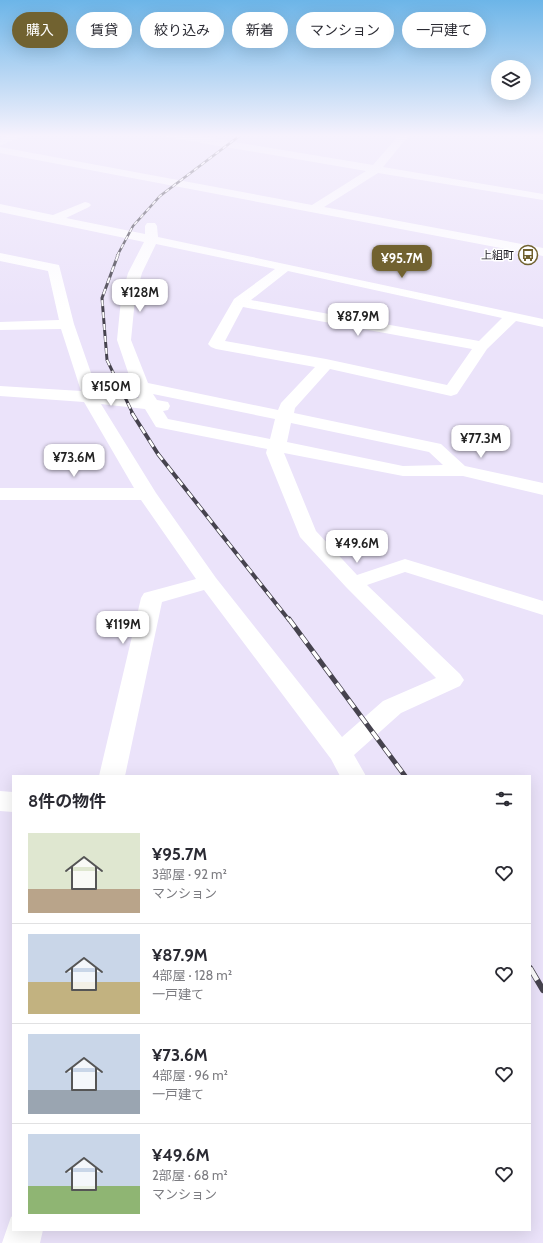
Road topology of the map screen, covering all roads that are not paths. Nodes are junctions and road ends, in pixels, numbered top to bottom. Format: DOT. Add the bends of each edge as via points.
graph roads {
  1 [pos="225,192"];
  2 [pos="339,192"];
  3 [pos="513,192"];
  4 [pos="543,197"];
  5 [pos="85,205"];
  6 [pos="0,208"];
  7 [pos="314,208"];
  8 [pos="55,219"];
  9 [pos="151,232"];
  10 [pos="543,252"];
  11 [pos="0,257"];
  12 [pos="286,267"];
  13 [pos="239,302"];
  14 [pos="512,317"];
  15 [pos="543,323"];
  16 [pos="67,324"];
  17 [pos="0,326"];
  18 [pos="482,346"];
  19 [pos="326,364"];
  20 [pos="141,387"];
  21 [pos="0,391"];
  22 [pos="285,416"];
  23 [pos="276,447"];
  24 [pos="460,470"];
  25 [pos="543,489"];
  26 [pos="0,494"];
  27 [pos="147,494"];
  28 [pos="209,582"];
  29 [pos="353,583"];
  30 [pos="543,608"];
  31 [pos="340,753"];
  32 [pos="112,775"];
  33 [pos="352,775"];
  34 [pos="0,801"];
  35 [pos="12,802"];
  36 [pos="24,1231"];
  37 [pos="21,1243"];
  1 -- 7 [label="street"];
  2 -- 7 [label="street"];
  3 -- 4 [label="street"];
  5 -- 8 [label="street"];
  6 -- 8 [label="street"];
  7 -- 10 [label="street"];
  8 -- 9 [label="street" via="136,236"];
  9 -- 12 [label="street"];
  9 -- 20 [label="street" via="128,299 124,340"];
  11 -- 16 [label="street" via="54,268"];
  12 -- 13 [label="street"];
  12 -- 14 [label="street"];
  13 -- 18 [label="street"];
  13 -- 19 [label="street" via="216,344"];
  14 -- 15 [label="street"];
  14 -- 18 [label="street"];
  16 -- 17 [label="street"];
  16 -- 27 [label="street" via="94,406"];
  18 -- 19 [label="street" via="451,391"];
  19 -- 22 [label="street" via="287,407"];
  20 -- 22 [label="street"];
  20 -- 23 [label="street" via="162,423"];
  21 -- 24 [label="street" via="140,402 225,417"];
  22 -- 23 [label="street"];
  22 -- 24 [label="street" via="435,448"];
  23 -- 24 [label="street" via="403,471"];
  23 -- 29 [label="street" via="275,453 307,534"];
  24 -- 25 [label="street"];
  26 -- 27 [label="street"];
  27 -- 28 [label="street"];
  28 -- 31 [label="street"];
  28 -- 32 [label="street" via="152,598"];
  29 -- 30 [label="street" via="405,565"];
  29 -- 31 [label="street" via="452,680 392,707"];
  31 -- 33 [label="street"];
  34 -- 35 [label="street"];
  36 -- 37 [label="street"];
}
